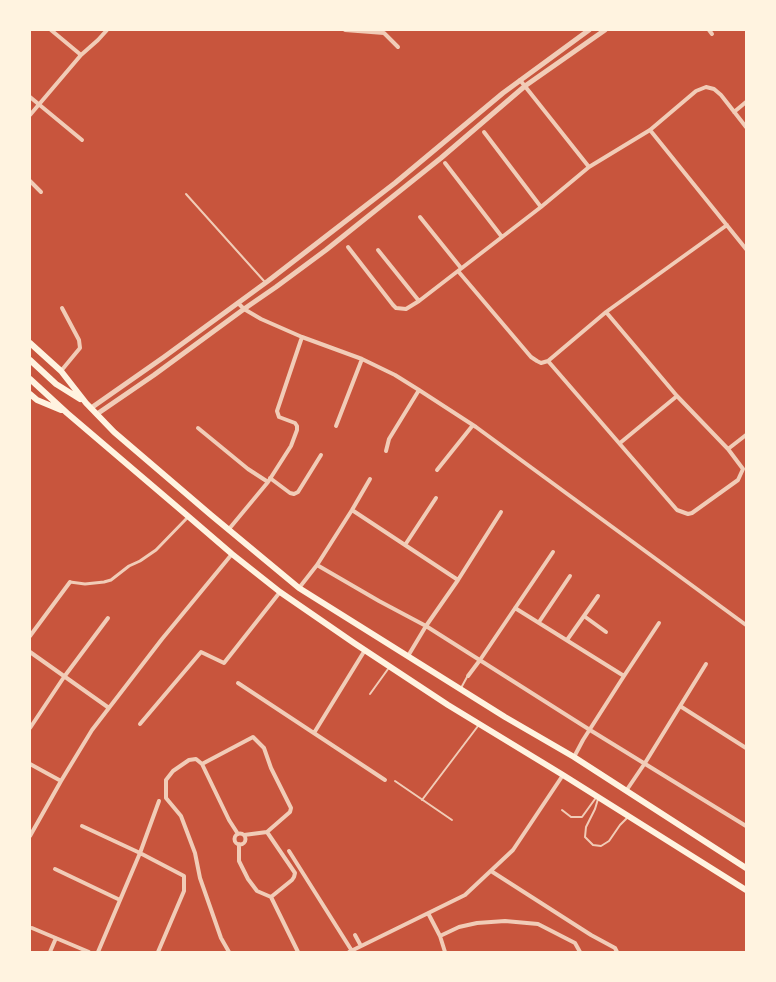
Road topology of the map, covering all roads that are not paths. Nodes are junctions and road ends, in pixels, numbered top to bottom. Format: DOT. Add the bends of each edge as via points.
graph roads {
  1 [pos="52,30"];
  2 [pos="107,30"];
  3 [pos="344,30"];
  4 [pos="588,30"];
  5 [pos="605,30"];
  6 [pos="596,32"];
  7 [pos="398,47"];
  8 [pos="81,56"];
  9 [pos="520,80"];
  10 [pos="524,86"];
  11 [pos="30,97"];
  12 [pos="746,102"];
  13 [pos="39,105"];
  14 [pos="734,112"];
  15 [pos="30,115"];
  16 [pos="746,127"];
  17 [pos="650,130"];
  18 [pos="484,132"];
  19 [pos="82,140"];
  20 [pos="445,163"];
  21 [pos="589,167"];
  22 [pos="30,181"];
  23 [pos="41,192"];
  24 [pos="186,194"];
  25 [pos="541,207"];
  26 [pos="420,217"];
  27 [pos="726,225"];
  28 [pos="502,237"];
  29 [pos="348,247"];
  30 [pos="746,249"];
  31 [pos="378,250"];
  32 [pos="459,270"];
  33 [pos="265,283"];
  34 [pos="419,301"];
  35 [pos="238,303"];
  36 [pos="62,308"];
  37 [pos="244,309"];
  38 [pos="606,312"];
  39 [pos="302,337"];
  40 [pos="30,343"];
  41 [pos="30,360"];
  42 [pos="362,360"];
  43 [pos="548,361"];
  44 [pos="61,371"];
  45 [pos="30,379"];
  46 [pos="128,382"];
  47 [pos="134,389"];
  48 [pos="419,390"];
  49 [pos="30,394"];
  50 [pos="678,396"];
  51 [pos="102,400"];
  52 [pos="88,405"];
  53 [pos="106,407"];
  54 [pos="67,413"];
  55 [pos="97,414"];
  56 [pos="473,425"];
  57 [pos="336,426"];
  58 [pos="198,428"];
  59 [pos="746,435"];
  60 [pos="620,443"];
  61 [pos="728,450"];
  62 [pos="386,451"];
  63 [pos="321,455"];
  64 [pos="438,470"];
  65 [pos="370,479"];
  66 [pos="269,480"];
  67 [pos="436,498"];
  68 [pos="352,510"];
  69 [pos="501,512"];
  70 [pos="189,517"];
  71 [pos="229,529"];
  72 [pos="405,545"];
  73 [pos="553,552"];
  74 [pos="232,554"];
  75 [pos="318,565"];
  76 [pos="570,576"];
  77 [pos="458,580"];
  78 [pos="70,582"];
  79 [pos="299,588"];
  80 [pos="280,592"];
  81 [pos="598,596"];
  82 [pos="515,608"];
  83 [pos="584,616"];
  84 [pos="108,618"];
  85 [pos="539,622"];
  86 [pos="659,623"];
  87 [pos="746,624"];
  88 [pos="426,626"];
  89 [pos="30,627"];
  90 [pos="34,630"];
  91 [pos="606,632"];
  92 [pos="30,636"];
  93 [pos="567,640"];
  94 [pos="365,650"];
  95 [pos="30,652"];
  96 [pos="408,656"];
  97 [pos="480,660"];
  98 [pos="706,664"];
  99 [pos="390,667"];
  100 [pos="468,676"];
  101 [pos="624,676"];
  102 [pos="64,677"];
  103 [pos="238,683"];
  104 [pos="461,688"];
  105 [pos="370,694"];
  106 [pos="680,706"];
  107 [pos="109,708"];
  108 [pos="140,724"];
  109 [pos="480,724"];
  110 [pos="30,728"];
  111 [pos="590,730"];
  112 [pos="314,733"];
  113 [pos="746,748"];
  114 [pos="574,757"];
  115 [pos="645,763"];
  116 [pos="30,764"];
  117 [pos="202,764"];
  118 [pos="564,775"];
  119 [pos="384,780"];
  120 [pos="61,781"];
  121 [pos="395,782"];
  122 [pos="626,791"];
  123 [pos="597,797"];
  124 [pos="422,800"];
  125 [pos="160,801"];
  126 [pos="562,810"];
  127 [pos="628,817"];
  128 [pos="452,820"];
  129 [pos="30,825"];
  130 [pos="82,826"];
  131 [pos="746,826"];
  132 [pos="35,828"];
  133 [pos="267,832"];
  134 [pos="238,834"];
  135 [pos="244,835"];
  136 [pos="30,836"];
  137 [pos="239,844"];
  138 [pos="289,852"];
  139 [pos="140,854"];
  140 [pos="746,868"];
  141 [pos="55,869"];
  142 [pos="491,871"];
  143 [pos="746,890"];
  144 [pos="271,897"];
  145 [pos="120,900"];
  146 [pos="428,913"];
  147 [pos="32,928"];
  148 [pos="355,936"];
  149 [pos="440,936"];
  150 [pos="56,938"];
  151 [pos="361,946"];
  152 [pos="351,951"];
  153 [pos="50,952"];
  154 [pos="89,952"];
  155 [pos="98,952"];
  156 [pos="158,952"];
  157 [pos="229,952"];
  158 [pos="298,952"];
  159 [pos="445,952"];
  160 [pos="580,952"];
  161 [pos="617,952"];
  1 -- 8 [label="street"];
  2 -- 8 [label="street"];
  3 -- 7 [label="street" via="384,33"];
  4 -- 9 [label="street"];
  5 -- 6 [label="street"];
  6 -- 10 [label="street"];
  8 -- 13 [label="street"];
  9 -- 10 [label="street"];
  9 -- 33 [label="street"];
  10 -- 21 [label="street"];
  10 -- 37 [label="street" via="409,184"];
  11 -- 13 [label="street"];
  12 -- 14 [label="street"];
  13 -- 15 [label="street"];
  13 -- 19 [label="street"];
  14 -- 16 [label="street"];
  14 -- 17 [label="street" via="721,95 706,87 696,91"];
  17 -- 21 [label="street"];
  17 -- 27 [label="street"];
  18 -- 25 [label="street"];
  20 -- 28 [label="street"];
  21 -- 25 [label="street"];
  22 -- 23 [label="street"];
  24 -- 33 [label="lane"];
  25 -- 28 [label="street"];
  26 -- 32 [label="street"];
  27 -- 30 [label="street"];
  27 -- 38 [label="street"];
  28 -- 32 [label="street"];
  29 -- 34 [label="street" via="396,308 406,309"];
  31 -- 34 [label="street"];
  32 -- 34 [label="street"];
  32 -- 43 [label="street" via="532,357 541,363"];
  33 -- 35 [label="street"];
  35 -- 37 [label="street"];
  35 -- 46 [label="street"];
  36 -- 44 [label="street" via="80,348"];
  37 -- 39 [label="street"];
  37 -- 47 [label="street"];
  38 -- 43 [label="street"];
  38 -- 50 [label="street"];
  39 -- 42 [label="street"];
  39 -- 66 [label="street" via="277,410 280,417 295,423 297,430 291,446"];
  40 -- 44 [label="main road"];
  41 -- 52 [label="main road" via="56,384"];
  42 -- 48 [label="street"];
  42 -- 57 [label="street"];
  43 -- 60 [label="street"];
  44 -- 52 [label="main road"];
  45 -- 54 [label="main road"];
  46 -- 47 [label="street"];
  46 -- 51 [label="street"];
  47 -- 53 [label="street"];
  48 -- 56 [label="street"];
  48 -- 62 [label="street" via="389,439"];
  49 -- 54 [label="main road"];
  50 -- 60 [label="street"];
  50 -- 61 [label="street"];
  51 -- 52 [label="street"];
  51 -- 53 [label="street"];
  52 -- 55 [label="main road"];
  53 -- 55 [label="street"];
  54 -- 70 [label="main road"];
  55 -- 71 [label="main road"];
  56 -- 64 [label="street"];
  56 -- 87 [label="street"];
  58 -- 66 [label="street" via="248,469"];
  59 -- 61 [label="street"];
  60 -- 61 [label="street" via="677,510 688,514 738,480 743,469"];
  63 -- 66 [label="street" via="294,494"];
  65 -- 68 [label="street"];
  66 -- 71 [label="street"];
  67 -- 72 [label="street"];
  68 -- 72 [label="street"];
  68 -- 75 [label="street"];
  69 -- 77 [label="street"];
  70 -- 74 [label="main road"];
  70 -- 78 [label="street" via="156,550 110,580 85,584"];
  71 -- 79 [label="main road"];
  72 -- 77 [label="street"];
  73 -- 82 [label="street"];
  74 -- 80 [label="main road"];
  74 -- 107 [label="street"];
  75 -- 79 [label="street"];
  75 -- 88 [label="street"];
  76 -- 85 [label="street"];
  77 -- 88 [label="street"];
  78 -- 90 [label="street"];
  79 -- 96 [label="main road"];
  80 -- 94 [label="main road"];
  80 -- 108 [label="street" via="224,663 201,652"];
  81 -- 83 [label="street"];
  82 -- 85 [label="street"];
  82 -- 97 [label="street"];
  83 -- 91 [label="street"];
  83 -- 93 [label="street"];
  84 -- 102 [label="street"];
  85 -- 93 [label="street"];
  86 -- 101 [label="street"];
  88 -- 96 [label="street"];
  88 -- 97 [label="street"];
  89 -- 90 [label="street"];
  90 -- 92 [label="street"];
  93 -- 101 [label="street"];
  94 -- 99 [label="main road"];
  94 -- 112 [label="street"];
  95 -- 102 [label="street"];
  96 -- 104 [label="main road"];
  97 -- 100 [label="street"];
  97 -- 111 [label="street"];
  98 -- 106 [label="street"];
  99 -- 105 [label="lane"];
  99 -- 109 [label="main road"];
  100 -- 104 [label="lane"];
  101 -- 111 [label="street"];
  102 -- 107 [label="street"];
  102 -- 110 [label="street"];
  103 -- 112 [label="street"];
  104 -- 114 [label="main road"];
  106 -- 113 [label="street"];
  106 -- 115 [label="street"];
  107 -- 120 [label="street"];
  109 -- 118 [label="main road"];
  109 -- 124 [label="lane"];
  111 -- 114 [label="street"];
  111 -- 115 [label="street"];
  112 -- 119 [label="street"];
  114 -- 122 [label="main road"];
  115 -- 122 [label="street"];
  115 -- 131 [label="street"];
  116 -- 120 [label="street"];
  117 -- 133 [label="street" via="253,737 264,748 291,808"];
  117 -- 134 [label="street"];
  117 -- 157 [label="street" via="196,759 189,760 173,771 166,780 166,798 181,816 221,938"];
  118 -- 123 [label="main road"];
  118 -- 142 [label="street" via="512,850"];
  120 -- 132 [label="street"];
  121 -- 124 [label="lane"];
  122 -- 140 [label="main road"];
  123 -- 126 [label="lane" via="582,817 571,817"];
  123 -- 127 [label="main road"];
  123 -- 127 [label="lane" via="585,837 593,845 601,846 609,841"];
  124 -- 128 [label="lane"];
  125 -- 139 [label="street"];
  127 -- 143 [label="main road"];
  129 -- 132 [label="street"];
  130 -- 139 [label="street"];
  132 -- 136 [label="street"];
  133 -- 135 [label="street"];
  133 -- 144 [label="street" via="294,873 292,880"];
  134 -- 135 [label="street"];
  134 -- 137 [label="street" via="235,839"];
  135 -- 137 [label="street" via="245,841"];
  137 -- 144 [label="street" via="239,862 248,879 257,891"];
  138 -- 152 [label="street"];
  139 -- 145 [label="street"];
  139 -- 156 [label="street" via="184,876 184,891"];
  141 -- 145 [label="street"];
  142 -- 146 [label="street" via="465,895"];
  142 -- 161 [label="street"];
  144 -- 158 [label="street"];
  145 -- 155 [label="street"];
  146 -- 149 [label="street"];
  146 -- 151 [label="street"];
  147 -- 150 [label="street"];
  148 -- 151 [label="street"];
  149 -- 159 [label="street"];
  149 -- 160 [label="street" via="477,923 538,924 575,943"];
  150 -- 153 [label="street"];
  150 -- 154 [label="street"];
  151 -- 152 [label="street"];
}
